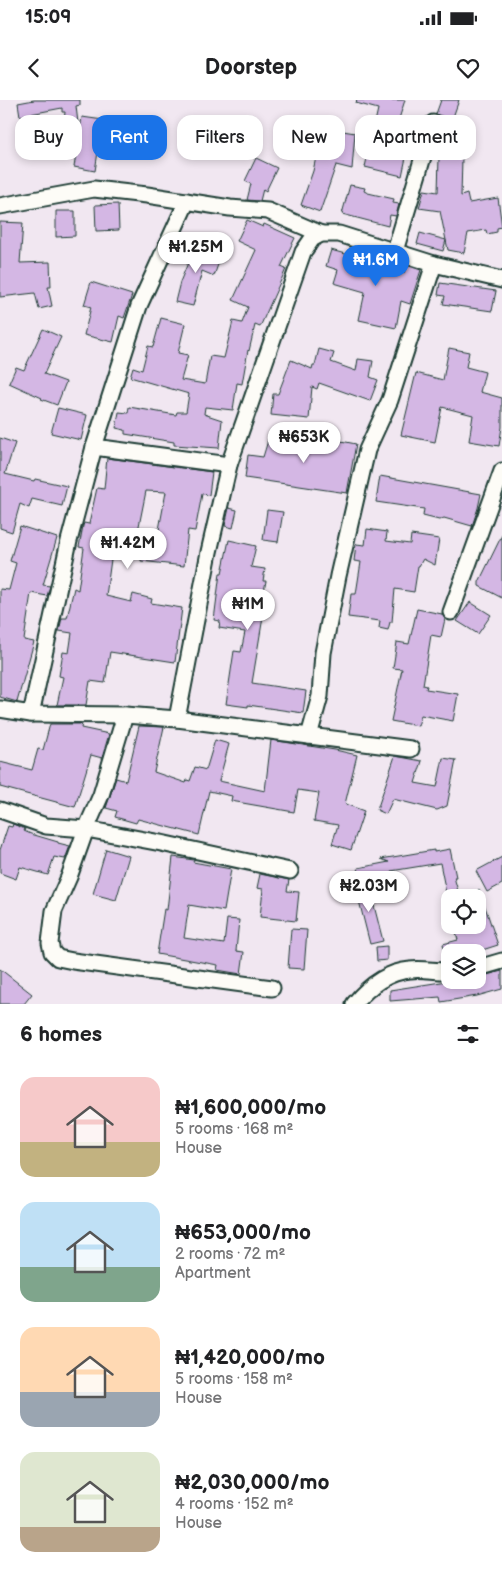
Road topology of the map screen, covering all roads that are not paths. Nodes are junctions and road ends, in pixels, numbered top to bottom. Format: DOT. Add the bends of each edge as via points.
graph roads {
  1 [pos="423,160"];
  2 [pos="187,201"];
  3 [pos="0,206"];
  4 [pos="321,234"];
  5 [pos="395,252"];
  6 [pos="434,264"];
  7 [pos="502,280"];
  8 [pos="94,447"];
  9 [pos="228,465"];
  10 [pos="502,471"];
  11 [pos="451,612"];
  12 [pos="0,709"];
  13 [pos="31,714"];
  14 [pos="125,715"];
  15 [pos="177,719"];
  16 [pos="309,736"];
  17 [pos="411,749"];
  18 [pos="0,810"];
  19 [pos="86,829"];
  20 [pos="290,871"];
  21 [pos="502,960"];
  22 [pos="486,965"];
  23 [pos="441,971"];
  24 [pos="272,988"];
  25 [pos="354,1004"];
  1 -- 5 [label="street"];
  2 -- 3 [label="street" via="94,189"];
  2 -- 4 [label="street" via="268,211"];
  2 -- 8 [label="street" via="139,306"];
  4 -- 5 [label="street" via="339,234"];
  4 -- 9 [label="street" via="312,238 303,252"];
  5 -- 6 [label="street"];
  6 -- 7 [label="street"];
  6 -- 16 [label="street" via="390,400 367,450 338,576 323,653 320,696"];
  8 -- 9 [label="street"];
  8 -- 13 [label="street" via="69,541"];
  9 -- 15 [label="street"];
  10 -- 11 [label="street"];
  12 -- 13 [label="street"];
  13 -- 14 [label="street"];
  14 -- 15 [label="street"];
  14 -- 19 [label="street" via="101,795"];
  15 -- 16 [label="street"];
  16 -- 17 [label="street"];
  18 -- 19 [label="street" via="46,826"];
  19 -- 20 [label="street"];
  19 -- 24 [label="street" via="54,912 50,943 58,958"];
  21 -- 22 [label="street"];
  23 -- 25 [label="street" via="410,970 386,977 366,989"];
}
